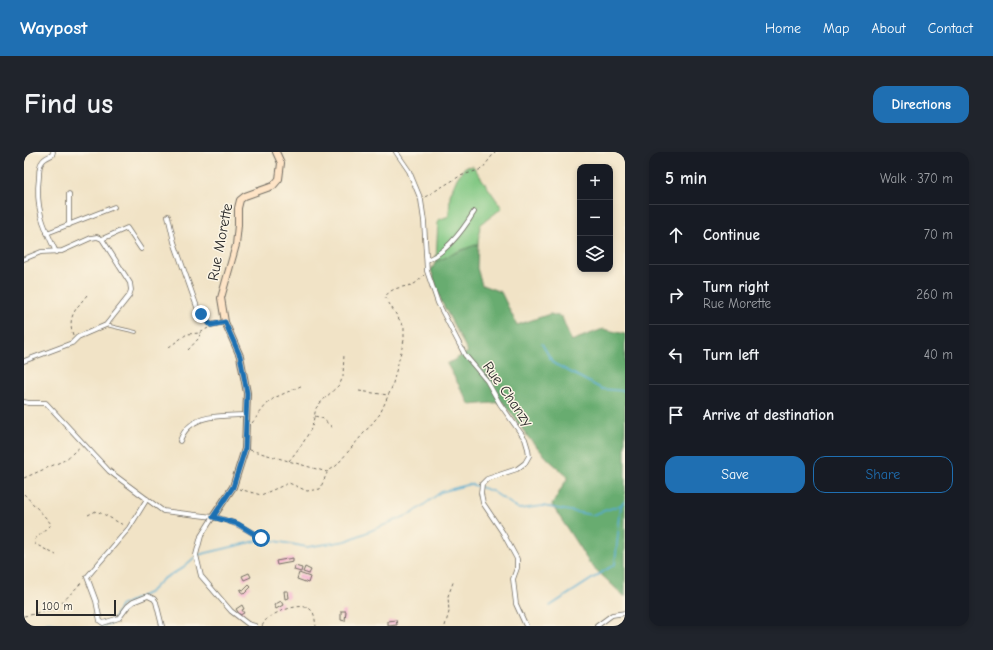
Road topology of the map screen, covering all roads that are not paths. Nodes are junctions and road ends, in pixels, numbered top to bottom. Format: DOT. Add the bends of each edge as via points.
graph roads {
  1 [pos="53,152"];
  2 [pos="276,152"];
  3 [pos="396,152"];
  4 [pos="69,194"];
  5 [pos="114,208"];
  6 [pos="474,212"];
  7 [pos="168,216"];
  8 [pos="69,224"];
  9 [pos="46,233"];
  10 [pos="102,239"];
  11 [pos="141,249"];
  12 [pos="56,252"];
  13 [pos="24,259"];
  14 [pos="426,260"];
  15 [pos="225,322"];
  16 [pos="106,325"];
  17 [pos="136,332"];
  18 [pos="24,361"];
  19 [pos="24,402"];
  20 [pos="246,415"];
  21 [pos="180,441"];
  22 [pos="147,500"];
  23 [pos="213,517"];
  24 [pos="261,538"];
  25 [pos="625,612"];
  26 [pos="162,626"];
  27 [pos="255,626"];
  28 [pos="526,626"];
  29 [pos="597,626"];
  1 -- 9 [label="street" via="40,163 38,184 38,206"];
  2 -- 15 [label="street, Rue Morette" via="281,163 279,179 273,186 240,200 236,245 222,298"];
  3 -- 14 [label="street, Rue Chanzy" via="409,171 421,200"];
  4 -- 8 [label="street"];
  5 -- 8 [label="street"];
  6 -- 14 [label="street" via="464,228 448,244"];
  7 -- 15 [label="street" via="174,242 197,307 211,325"];
  8 -- 9 [label="street"];
  9 -- 12 [label="street"];
  10 -- 11 [label="street" via="127,228"];
  10 -- 12 [label="street" via="90,238"];
  10 -- 16 [label="street" via="130,283 131,290"];
  12 -- 13 [label="street" via="41,252"];
  14 -- 28 [label="street, Rue Chanzy" via="427,272 438,303 465,354 487,381 525,439 528,449 529,456 525,463 517,469 487,479 482,484 481,493 486,510 517,559 513,578 516,604"];
  15 -- 20 [label="street, Rue Morette" via="240,356 247,393"];
  16 -- 17 [label="lane"];
  16 -- 18 [label="street"];
  19 -- 22 [label="street" via="46,404 109,471"];
  20 -- 21 [label="street" via="202,418 186,428"];
  20 -- 23 [label="street, Rue Morette" via="245,449 233,487"];
  22 -- 23 [label="street" via="163,511"];
  22 -- 26 [label="street" via="129,528 87,577 101,622 119,618 133,602 148,596 156,602"];
  23 -- 24 [label="street" via="238,524"];
  23 -- 27 [label="street" via="201,536 196,555 201,576 230,611"];
  25 -- 29 [label="street" via="612,615"];
}
